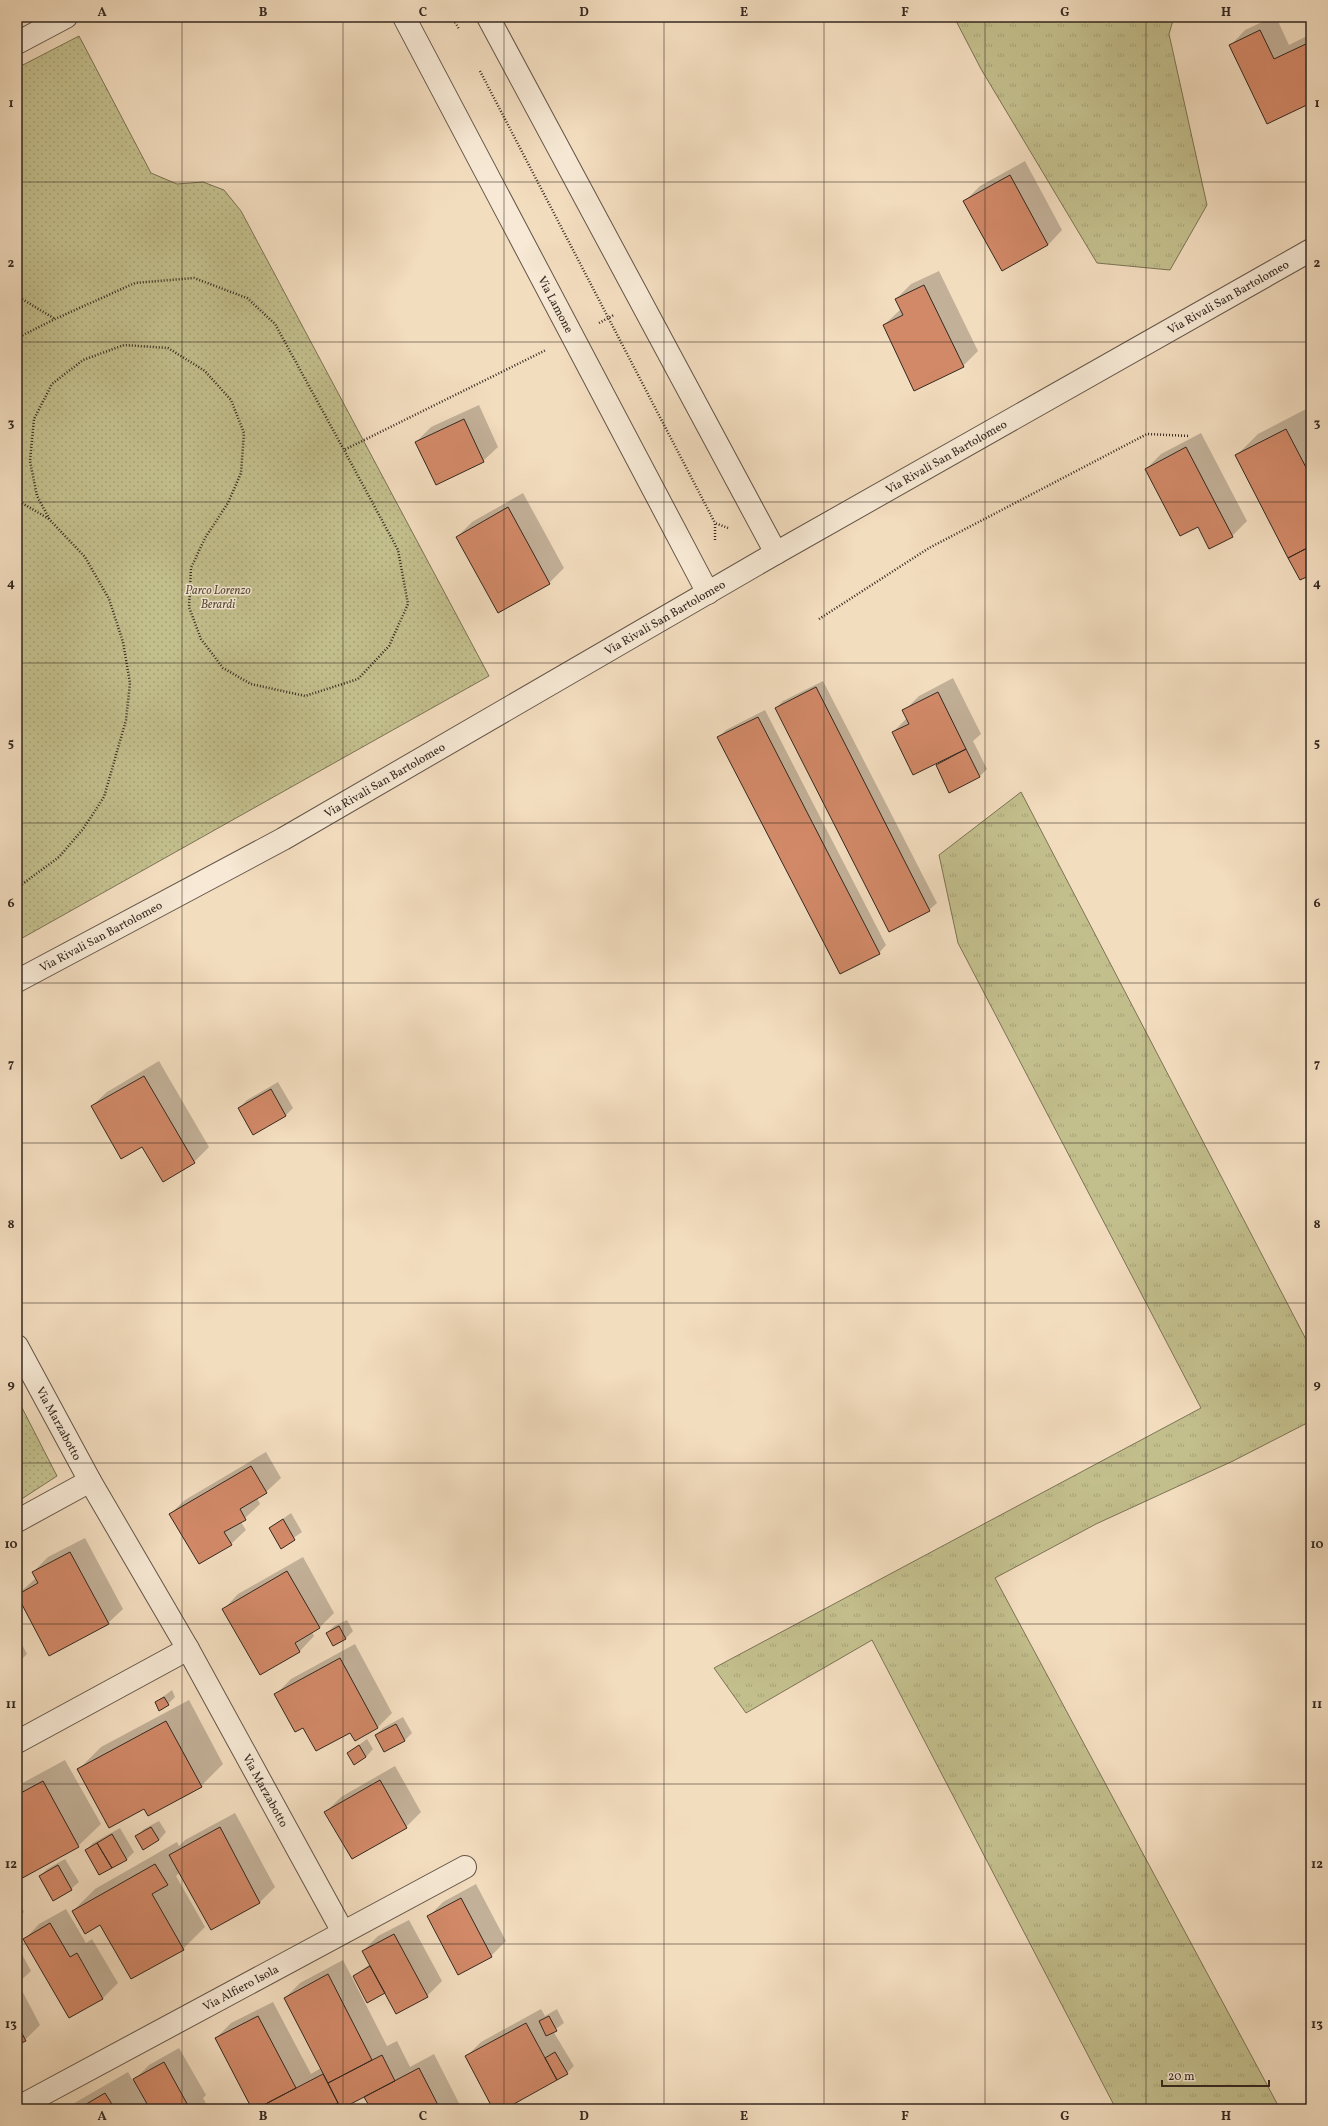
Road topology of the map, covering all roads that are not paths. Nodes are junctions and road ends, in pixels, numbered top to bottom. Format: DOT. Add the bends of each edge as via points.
graph roads {
  1 [pos="66,17"];
  2 [pos="404,17"];
  3 [pos="488,17"];
  4 [pos="17,43"];
  5 [pos="1311,250"];
  6 [pos="776,553"];
  7 [pos="708,593"];
  8 [pos="17,980"];
  9 [pos="17,1346"];
  10 [pos="90,1481"];
  11 [pos="17,1521"];
  12 [pos="188,1649"];
  13 [pos="17,1742"];
  14 [pos="465,1867"];
  15 [pos="343,1932"];
  16 [pos="17,2108"];
  1 -- 4 [label="street"];
  2 -- 7 [label="street, Via Lamone"];
  3 -- 6 [label="street"];
  5 -- 6 [label="street, Via Rivali San Bartolomeo"];
  6 -- 7 [label="street, Via Rivali San Bartolomeo"];
  7 -- 8 [label="street, Via Rivali San Bartolomeo" via="283,839"];
  9 -- 10 [label="street, Via Marzabotto"];
  10 -- 11 [label="street"];
  10 -- 12 [label="street, Via Marzabotto"];
  12 -- 13 [label="street"];
  12 -- 15 [label="street, Via Marzabotto"];
  14 -- 15 [label="street, Via Alfiero Isola"];
  15 -- 16 [label="street, Via Alfiero Isola"];
}
